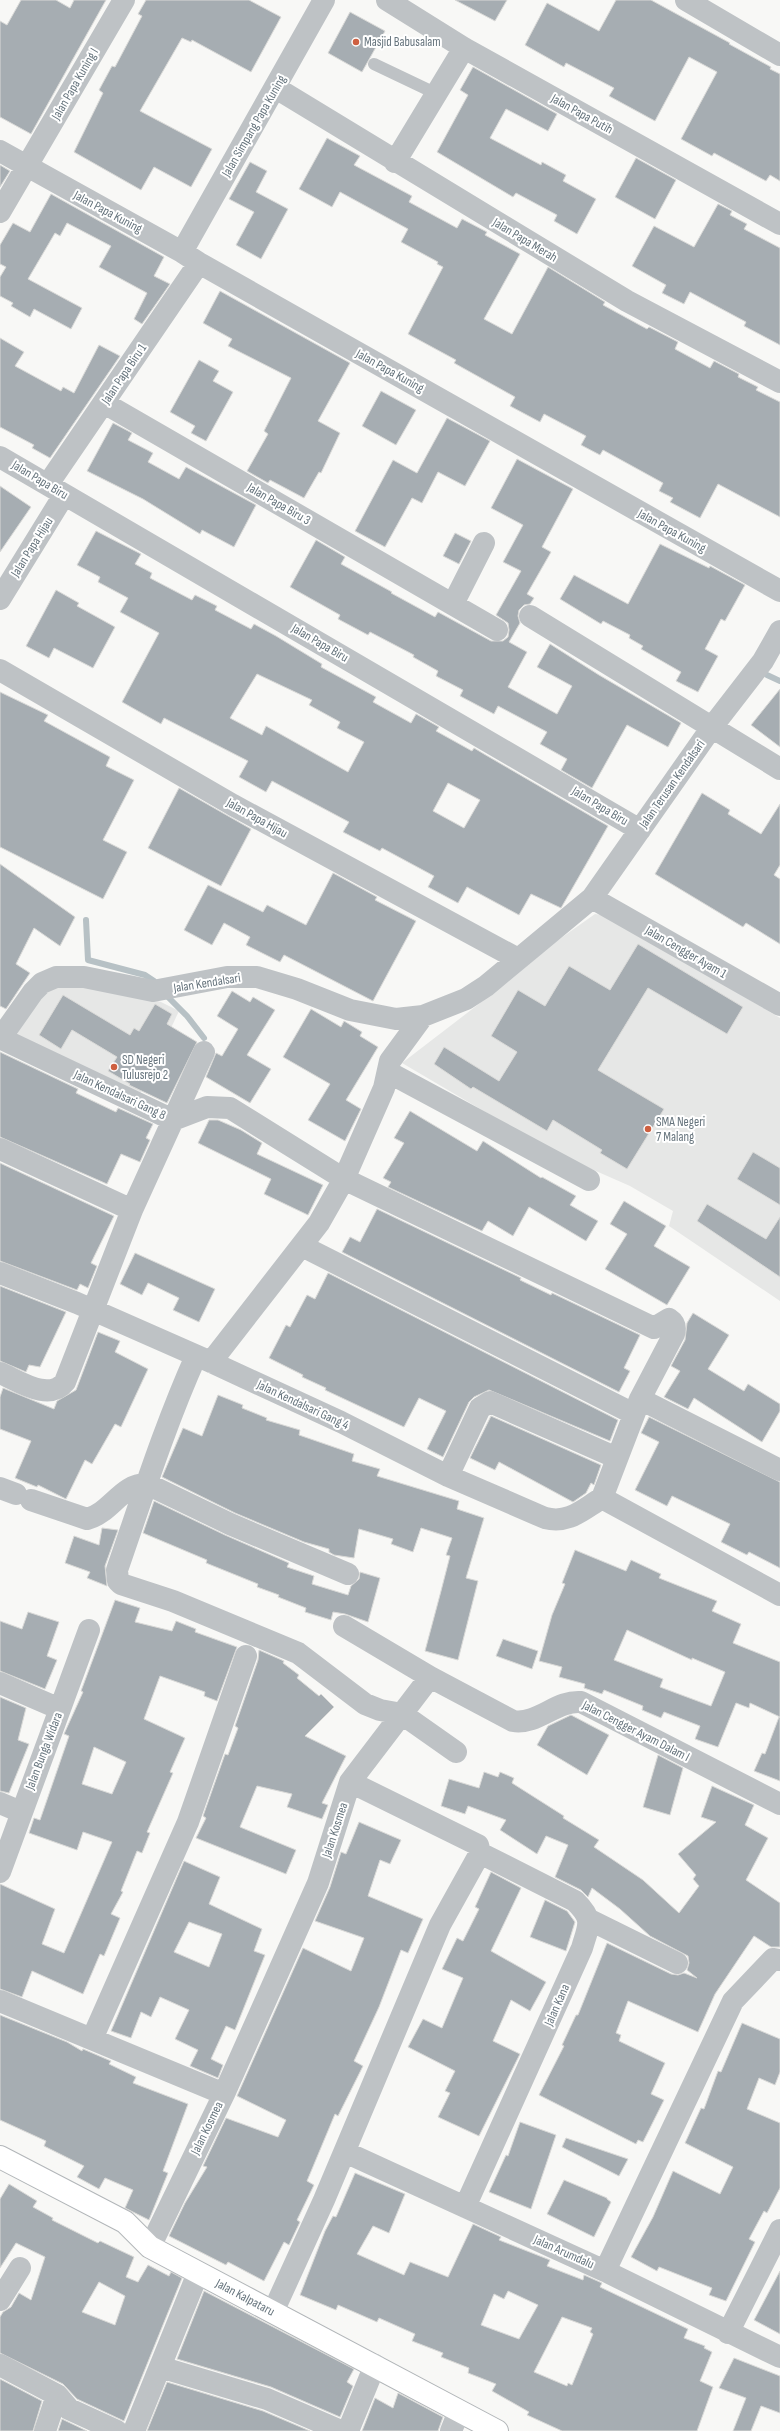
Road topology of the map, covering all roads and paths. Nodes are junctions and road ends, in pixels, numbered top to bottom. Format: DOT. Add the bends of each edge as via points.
graph roads {
  1 [pos="124,0"];
  2 [pos="324,0"];
  3 [pos="387,0"];
  4 [pos="686,0"];
  5 [pos="464,48"];
  6 [pos="780,55"];
  7 [pos="374,64"];
  8 [pos="276,88"];
  9 [pos="436,94"];
  10 [pos="0,151"];
  11 [pos="395,162"];
  12 [pos="26,168"];
  13 [pos="0,212"];
  14 [pos="780,224"];
  15 [pos="190,258"];
  16 [pos="780,382"];
  17 [pos="104,403"];
  18 [pos="0,457"];
  19 [pos="56,489"];
  20 [pos="484,543"];
  21 [pos="780,591"];
  22 [pos="0,599"];
  23 [pos="453,604"];
  24 [pos="530,616"];
  25 [pos="497,630"];
  26 [pos="780,631"];
  27 [pos="0,670"];
  28 [pos="712,727"];
  29 [pos="780,769"];
  30 [pos="640,830"];
  31 [pos="592,898"];
  32 [pos="518,959"];
  33 [pos="780,1006"];
  34 [pos="423,1016"];
  35 [pos="0,1039"];
  36 [pos="204,1052"];
  37 [pos="388,1072"];
  38 [pos="173,1120"];
  39 [pos="0,1149"];
  40 [pos="344,1179"];
  41 [pos="589,1180"];
  42 [pos="132,1210"];
  43 [pos="302,1246"];
  44 [pos="0,1273"];
  45 [pos="94,1310"];
  46 [pos="204,1359"];
  47 [pos="0,1373"];
  48 [pos="637,1407"];
  49 [pos="617,1458"];
  50 [pos="780,1470"];
  51 [pos="448,1476"];
  52 [pos="146,1484"];
  53 [pos="15,1494"];
  54 [pos="602,1498"];
  55 [pos="348,1574"];
  56 [pos="780,1594"];
  57 [pos="344,1626"];
  58 [pos="89,1630"];
  59 [pos="246,1656"];
  60 [pos="430,1677"];
  61 [pos="0,1683"];
  62 [pos="60,1709"];
  63 [pos="400,1716"];
  64 [pos="456,1752"];
  65 [pos="350,1782"];
  66 [pos="0,1803"];
  67 [pos="780,1804"];
  68 [pos="21,1812"];
  69 [pos="480,1853"];
  70 [pos="0,1872"];
  71 [pos="590,1920"];
  72 [pos="780,1960"];
  73 [pos="677,1963"];
  74 [pos="0,2001"];
  75 [pos="92,2039"];
  76 [pos="224,2094"];
  77 [pos="345,2152"];
  78 [pos="0,2157"];
  79 [pos="465,2207"];
  80 [pos="780,2230"];
  81 [pos="150,2247"];
  82 [pos="20,2268"];
  83 [pos="605,2271"];
  84 [pos="198,2273"];
  85 [pos="0,2300"];
  86 [pos="273,2312"];
  87 [pos="728,2333"];
  88 [pos="780,2357"];
  89 [pos="0,2365"];
  90 [pos="375,2365"];
  91 [pos="160,2366"];
  92 [pos="57,2395"];
  93 [pos="458,2411"];
  94 [pos="45,2431"];
  95 [pos="117,2431"];
  96 [pos="134,2431"];
  97 [pos="341,2431"];
  98 [pos="348,2431"];
  99 [pos="451,2431"];
  100 [pos="497,2431"];
  1 -- 12 [label="street, Jalan Papa Kuning I"];
  2 -- 8 [label="street, Jalan Simpang Papa Kuning"];
  3 -- 5 [label="street, Jalan Papa Putih"];
  4 -- 6 [label="street"];
  5 -- 9 [label="street"];
  5 -- 14 [label="street, Jalan Papa Putih"];
  7 -- 9 [label="lane"];
  8 -- 11 [label="street, Jalan Papa Merah"];
  8 -- 15 [label="street, Jalan Simpang Papa Kuning"];
  9 -- 11 [label="street"];
  10 -- 12 [label="street, Jalan Papa Kuning"];
  11 -- 16 [label="street, Jalan Papa Merah" via="627,301"];
  12 -- 13 [label="street, Jalan Papa Kuning I"];
  12 -- 15 [label="street, Jalan Papa Kuning"];
  15 -- 17 [label="street, Jalan Papa Biru 1"];
  15 -- 21 [label="street, Jalan Papa Kuning"];
  17 -- 19 [label="street, Jalan Papa Biru 1"];
  17 -- 23 [label="street, Jalan Papa Biru 3"];
  18 -- 19 [label="street, Jalan Papa Biru"];
  19 -- 22 [label="street, Jalan Papa Hijau"];
  19 -- 30 [label="street, Jalan Papa Biru"];
  20 -- 23 [label="street"];
  23 -- 25 [label="street, Jalan Papa Biru 3"];
  24 -- 28 [label="street"];
  26 -- 28 [label="street, Jalan Terusan Kendalsari" via="763,661"];
  27 -- 32 [label="street, Jalan Papa Hijau" via="233,805"];
  28 -- 29 [label="street"];
  28 -- 30 [label="street, Jalan Terusan Kendalsari"];
  30 -- 31 [label="street, Jalan Terusan Kendalsari"];
  31 -- 32 [label="street, Jalan Terusan Kendalsari"];
  31 -- 33 [label="street, Jalan Cengger Ayam 1"];
  32 -- 34 [label="street, Jalan Kendalsari" via="466,999"];
  34 -- 35 [label="street, Jalan Kendalsari" via="396,1019 375,1016 350,1010 272,980 257,977 227,977 153,991 72,976 56,976 42,983 33,992"];
  34 -- 37 [label="street" via="390,1062"];
  35 -- 38 [label="street, Jalan Kendalsari Gang 8"];
  36 -- 38 [label="street"];
  37 -- 40 [label="street" via="384,1088"];
  37 -- 41 [label="street"];
  38 -- 40 [label="street, Jalan Kendalsari Gang 8" via="200,1109 218,1106 230,1108"];
  38 -- 42 [label="street"];
  39 -- 42 [label="street"];
  40 -- 43 [label="street" via="319,1223"];
  40 -- 48 [label="street, Jalan Kendalsari Gang 8" via="654,1328 669,1319 673,1322 676,1330"];
  42 -- 45 [label="street"];
  43 -- 46 [label="street"];
  43 -- 48 [label="street"];
  44 -- 45 [label="street, Jalan Kendalsari Gang 4"];
  45 -- 46 [label="street, Jalan Kendalsari Gang 4"];
  45 -- 47 [label="street" via="65,1382 59,1389 45,1391"];
  46 -- 51 [label="street, Jalan Kendalsari Gang 4" via="341,1422"];
  46 -- 52 [label="street" via="179,1394"];
  48 -- 49 [label="street"];
  48 -- 50 [label="street"];
  49 -- 51 [label="street" via="490,1402 480,1408"];
  49 -- 54 [label="street"];
  51 -- 54 [label="street, Jalan Kendalsari Gang 4" via="556,1521 571,1517"];
  52 -- 53 [label="street" via="132,1486 102,1513 87,1519"];
  52 -- 55 [label="street" via="230,1524"];
  52 -- 63 [label="street" via="117,1570 117,1579 121,1584 173,1601 298,1653 365,1704"];
  54 -- 56 [label="street"];
  57 -- 60 [label="street, Jalan Cengger Ayam Dalam I"];
  58 -- 62 [label="street, Jalan Bunga Widara"];
  59 -- 75 [label="street" via="188,1822"];
  60 -- 63 [label="street, Jalan Kosmea"];
  60 -- 67 [label="street, Jalan Cengger Ayam Dalam I" via="506,1718 521,1722 563,1704 581,1702"];
  61 -- 62 [label="street"];
  62 -- 68 [label="street, Jalan Bunga Widara"];
  63 -- 64 [label="street"];
  63 -- 65 [label="street, Jalan Kosmea"];
  65 -- 69 [label="street" via="478,1845"];
  65 -- 76 [label="street, Jalan Kosmea" via="318,1883"];
  66 -- 68 [label="street"];
  68 -- 70 [label="street, Jalan Bunga Widara"];
  69 -- 71 [label="street" via="575,1902 587,1913"];
  69 -- 77 [label="street" via="440,1925"];
  71 -- 73 [label="street"];
  71 -- 79 [label="street, Jalan Kana" via="582,1948"];
  72 -- 83 [label="street" via="773,1958 733,2001"];
  74 -- 75 [label="street"];
  75 -- 76 [label="street"];
  76 -- 81 [label="street, Jalan Kosmea"];
  77 -- 79 [label="street, Jalan Arumdalu"];
  77 -- 86 [label="street"];
  78 -- 81 [label="main road, Jalan Kalpataru" via="125,2222"];
  79 -- 83 [label="street, Jalan Arumdalu"];
  80 -- 87 [label="street"];
  81 -- 84 [label="main road, Jalan Kalpataru"];
  82 -- 85 [label="street"];
  83 -- 87 [label="street, Jalan Arumdalu"];
  84 -- 86 [label="main road, Jalan Kalpataru"];
  84 -- 91 [label="street"];
  86 -- 90 [label="main road, Jalan Kalpataru"];
  87 -- 88 [label="street, Jalan Arumdalu"];
  89 -- 92 [label="street"];
  90 -- 93 [label="main road, Jalan Kalpataru"];
  90 -- 98 [label="street"];
  91 -- 96 [label="street"];
  91 -- 97 [label="street" via="267,2399"];
  92 -- 94 [label="street"];
  92 -- 95 [label="street" via="69,2409"];
  93 -- 99 [label="street"];
  93 -- 100 [label="main road, Jalan Kalpataru"];
}
